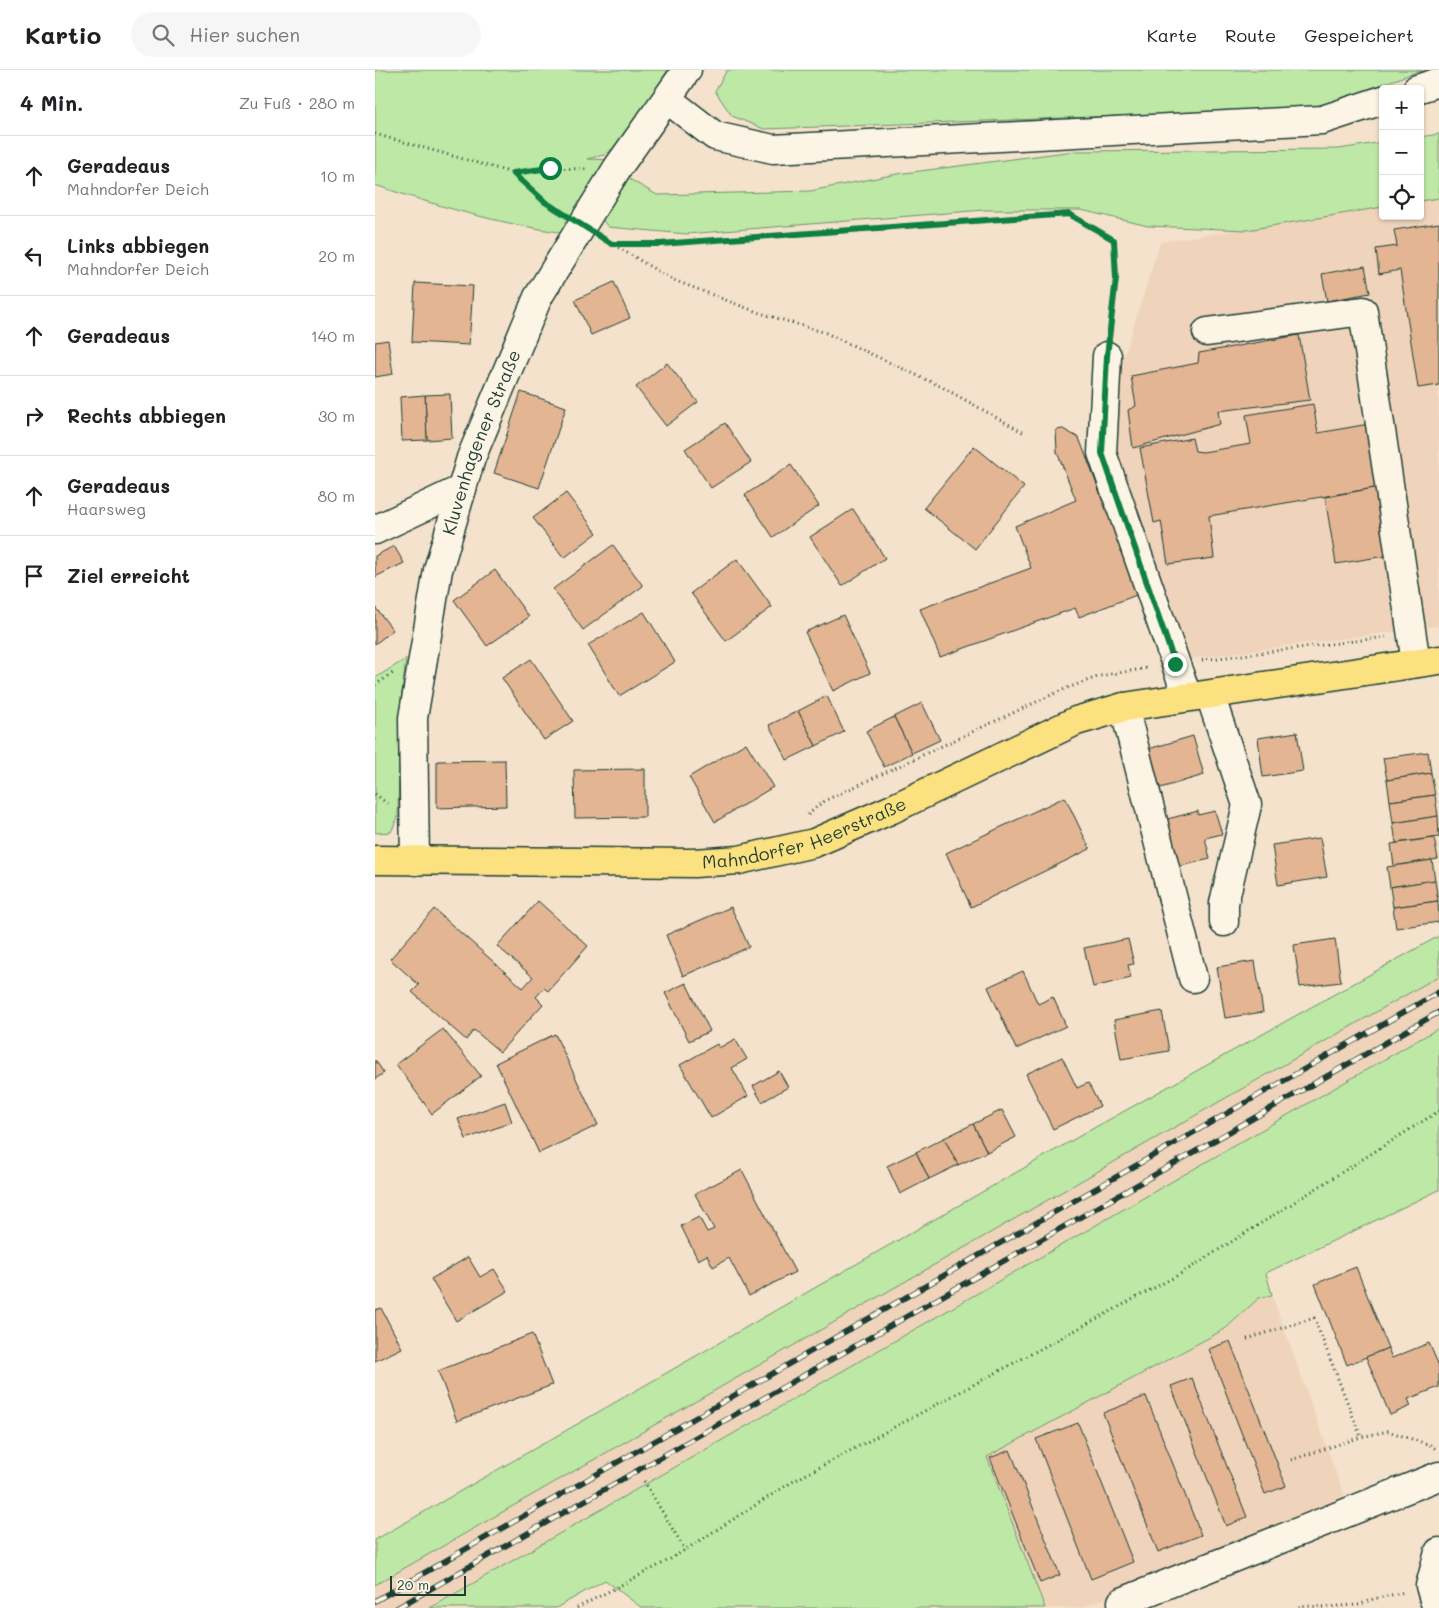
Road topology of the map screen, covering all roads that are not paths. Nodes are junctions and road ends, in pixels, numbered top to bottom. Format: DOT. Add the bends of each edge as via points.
graph roads {
  1 [pos="687,70"];
  2 [pos="1439,82"];
  3 [pos="1424,87"];
  4 [pos="667,99"];
  5 [pos="1379,101"];
  6 [pos="1207,332"];
  7 [pos="1107,356"];
  8 [pos="461,489"];
  9 [pos="375,530"];
  10 [pos="1427,662"];
  11 [pos="1199,696"];
  12 [pos="1124,706"];
  13 [pos="375,860"];
  14 [pos="415,861"];
  15 [pos="1224,922"];
  16 [pos="1193,978"];
  17 [pos="1439,1476"];
  18 [pos="1439,1552"];
  19 [pos="1433,1596"];
  20 [pos="1121,1602"];
  1 -- 4 [label="street, Kluvenhagener Straße"];
  2 -- 3 [label="street"];
  4 -- 5 [label="street" via="715,136 773,149 1322,120"];
  4 -- 8 [label="street, Kluvenhagener Straße" via="618,167 538,297"];
  6 -- 10 [label="street" via="1363,311"];
  7 -- 11 [label="street" via="1102,453"];
  8 -- 9 [label="street"];
  8 -- 14 [label="street, Kluvenhagener Straße" via="438,570 413,718"];
  10 -- 11 [label="main road, Mahndorfer Heerstraße"];
  11 -- 12 [label="main road, Mahndorfer Heerstraße"];
  11 -- 15 [label="street" via="1247,805 1224,903"];
  12 -- 14 [label="main road, Mahndorfer Heerstraße" via="1076,721 891,810 814,843 739,860 694,863"];
  12 -- 16 [label="street"];
  13 -- 14 [label="main road, Mahndorfer Heerstraße"];
  17 -- 20 [label="street"];
  18 -- 19 [label="street"];
}
